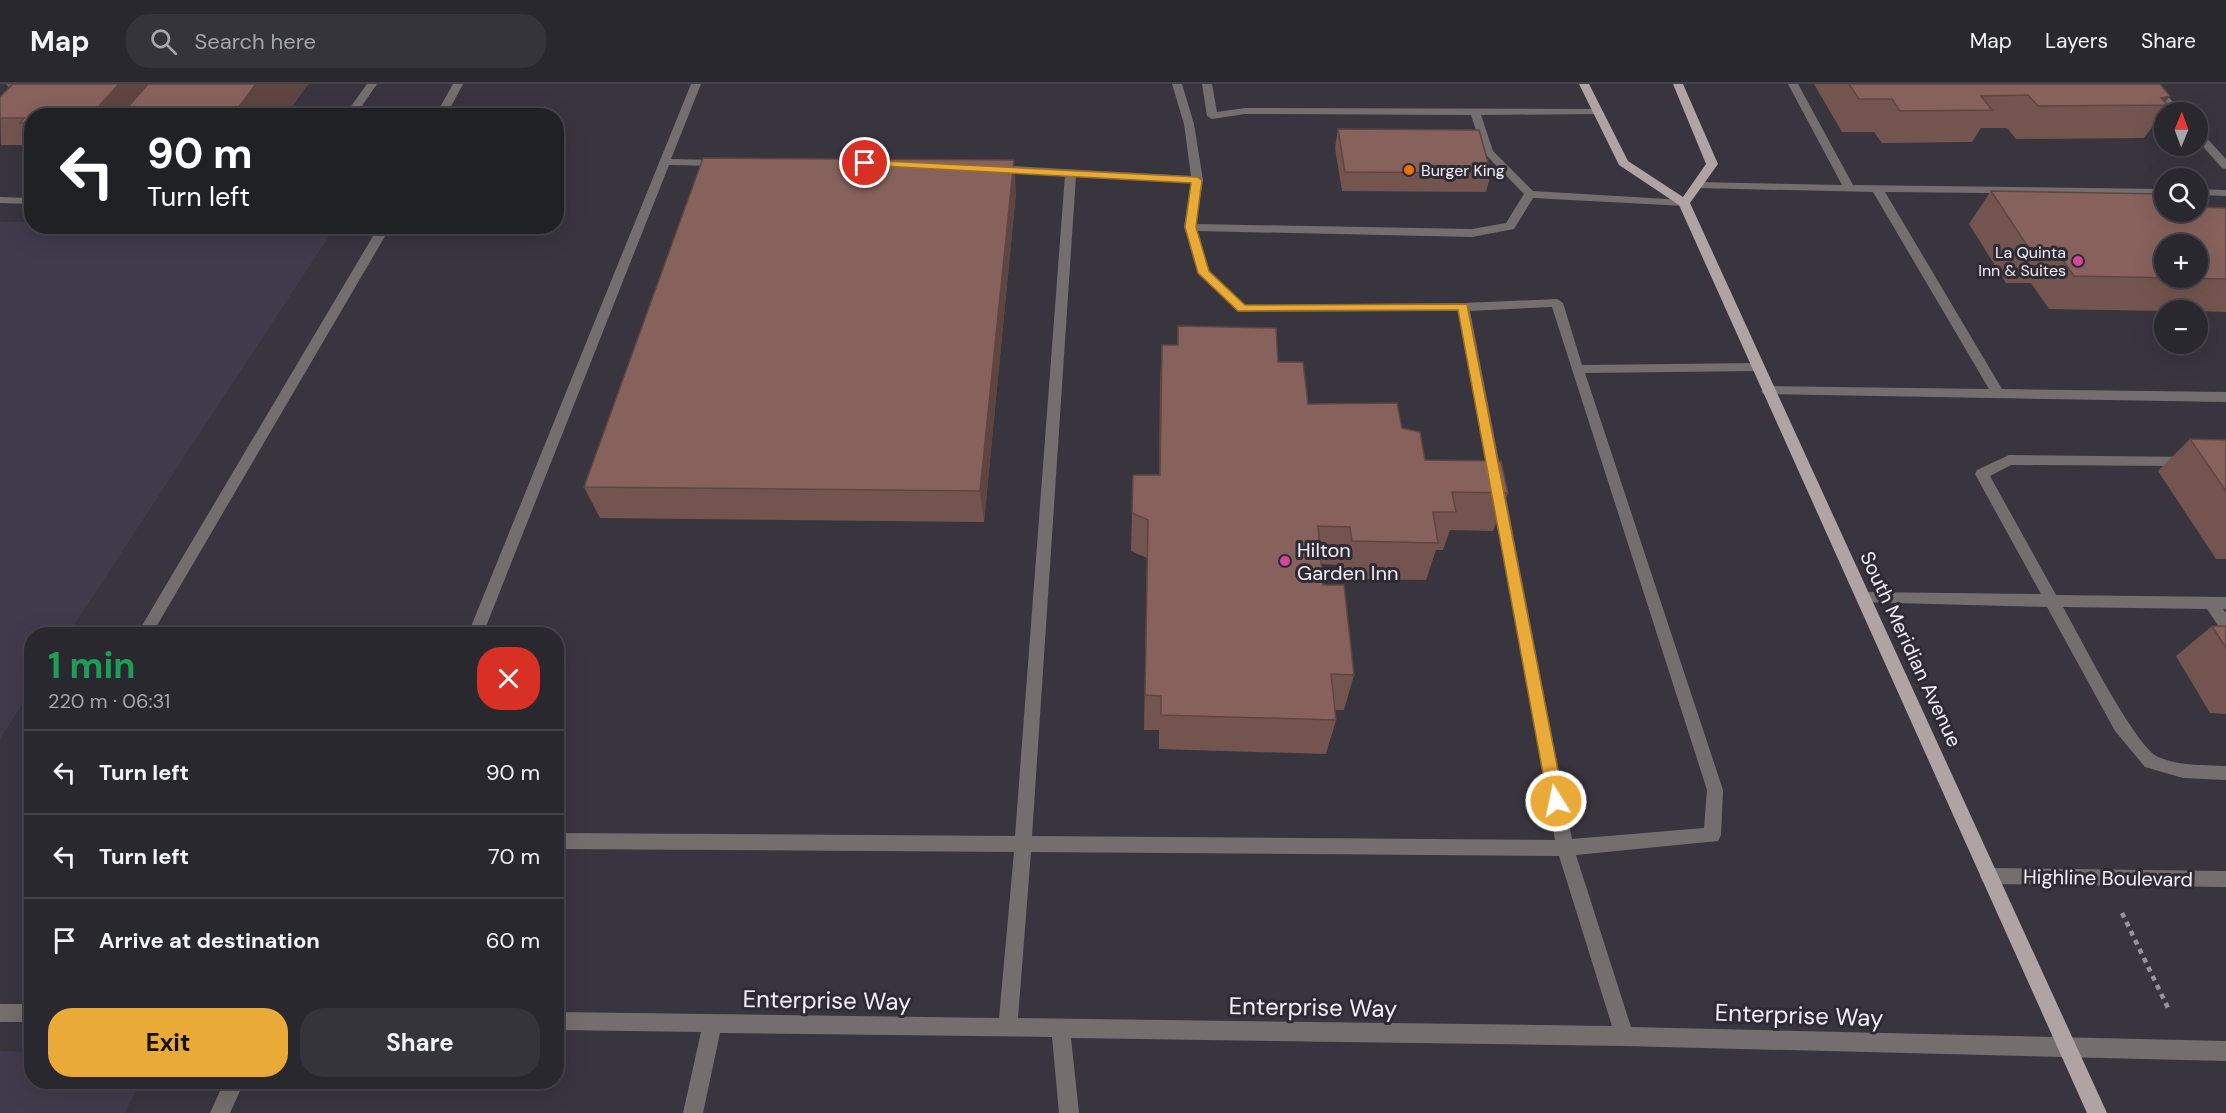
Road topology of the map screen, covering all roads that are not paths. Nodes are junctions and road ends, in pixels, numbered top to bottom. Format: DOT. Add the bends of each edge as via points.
graph roads {
  1 [pos="372,84"];
  2 [pos="458,84"];
  3 [pos="696,84"];
  4 [pos="1177,84"];
  5 [pos="1207,84"];
  6 [pos="1584,84"];
  7 [pos="1677,84"];
  8 [pos="1792,84"];
  9 [pos="2151,84"];
  10 [pos="2168,102"];
  11 [pos="355,108"];
  12 [pos="444,108"];
  13 [pos="1475,112"];
  14 [pos="1596,112"];
  15 [pos="1212,116"];
  16 [pos="1189,124"];
  17 [pos="2208,146"];
  18 [pos="664,162"];
  19 [pos="735,163"];
  20 [pos="2226,166"];
  21 [pos="979,167"];
  22 [pos="1071,172"];
  23 [pos="1197,180"];
  24 [pos="1697,185"];
  25 [pos="1850,189"];
  26 [pos="1877,189"];
  27 [pos="2154,192"];
  28 [pos="2208,192"];
  29 [pos="2226,193"];
  30 [pos="1530,194"];
  31 [pos="0,200"];
  32 [pos="24,201"];
  33 [pos="1684,203"];
  34 [pos="1190,227"];
  35 [pos="380,234"];
  36 [pos="1463,307"];
  37 [pos="1758,367"];
  38 [pos="1578,369"];
  39 [pos="1768,391"];
  40 [pos="1998,394"];
  41 [pos="2226,397"];
  42 [pos="2199,461"];
  43 [pos="1863,598"];
  44 [pos="2050,599"];
  45 [pos="2218,603"];
  46 [pos="2226,626"];
  47 [pos="148,627"];
  48 [pos="478,627"];
  49 [pos="2226,773"];
  50 [pos="564,841"];
  51 [pos="1023,846"];
  52 [pos="1565,848"];
  53 [pos="1989,876"];
  54 [pos="2226,879"];
  55 [pos="0,1013"];
  56 [pos="24,1013"];
  57 [pos="564,1020"];
  58 [pos="712,1024"];
  59 [pos="1008,1028"];
  60 [pos="1061,1029"];
  61 [pos="1624,1036"];
  62 [pos="2068,1048"];
  63 [pos="2226,1051"];
  64 [pos="231,1089"];
  65 [pos="220,1113"];
  66 [pos="693,1113"];
  67 [pos="1069,1113"];
  68 [pos="2097,1113"];
  1 -- 11 [label="street"];
  2 -- 12 [label="street"];
  3 -- 18 [label="street"];
  4 -- 16 [label="street"];
  5 -- 15 [label="street"];
  6 -- 14 [label="main road"];
  7 -- 24 [label="main road" via="1712,164"];
  8 -- 25 [label="street"];
  9 -- 10 [label="street"];
  13 -- 14 [label="street"];
  13 -- 15 [label="street" via="1245,111"];
  13 -- 30 [label="street" via="1488,152"];
  14 -- 33 [label="main road" via="1623,163"];
  15 -- 16 [label="street"];
  16 -- 23 [label="street"];
  17 -- 20 [label="street"];
  18 -- 19 [label="street"];
  18 -- 48 [label="street"];
  21 -- 22 [label="street"];
  22 -- 23 [label="street"];
  22 -- 51 [label="street"];
  23 -- 34 [label="street"];
  24 -- 25 [label="street"];
  24 -- 33 [label="main road"];
  25 -- 26 [label="street"];
  26 -- 27 [label="street"];
  26 -- 40 [label="street"];
  28 -- 29 [label="street"];
  30 -- 33 [label="street"];
  30 -- 34 [label="street" via="1510,226 1472,233"];
  31 -- 32 [label="street"];
  33 -- 37 [label="main road, South Meridian Avenue"];
  34 -- 36 [label="street" via="1204,273 1242,309"];
  35 -- 47 [label="street"];
  36 -- 38 [label="street" via="1557,303"];
  36 -- 52 [label="street"];
  37 -- 38 [label="street"];
  37 -- 39 [label="main road, South Meridian Avenue"];
  38 -- 52 [label="street" via="1715,790 1712,835"];
  39 -- 40 [label="street"];
  39 -- 43 [label="main road, South Meridian Avenue"];
  40 -- 41 [label="street"];
  42 -- 44 [label="street" via="2009,460 1982,474"];
  43 -- 44 [label="street"];
  43 -- 53 [label="main road, South Meridian Avenue"];
  44 -- 45 [label="street"];
  44 -- 49 [label="street" via="2121,726 2151,762 2183,771"];
  45 -- 46 [label="street"];
  50 -- 51 [label="street"];
  51 -- 52 [label="street"];
  51 -- 59 [label="street"];
  52 -- 61 [label="street"];
  53 -- 54 [label="street, Highline Boulevard"];
  53 -- 62 [label="main road, South Meridian Avenue"];
  55 -- 56 [label="street"];
  57 -- 58 [label="street, Enterprise Way"];
  58 -- 59 [label="street, Enterprise Way"];
  58 -- 66 [label="street"];
  59 -- 60 [label="street, Enterprise Way"];
  60 -- 61 [label="street, Enterprise Way"];
  60 -- 67 [label="street"];
  61 -- 62 [label="street, Enterprise Way"];
  62 -- 63 [label="street"];
  62 -- 68 [label="main road, South Meridian Avenue"];
  64 -- 65 [label="street"];
}
